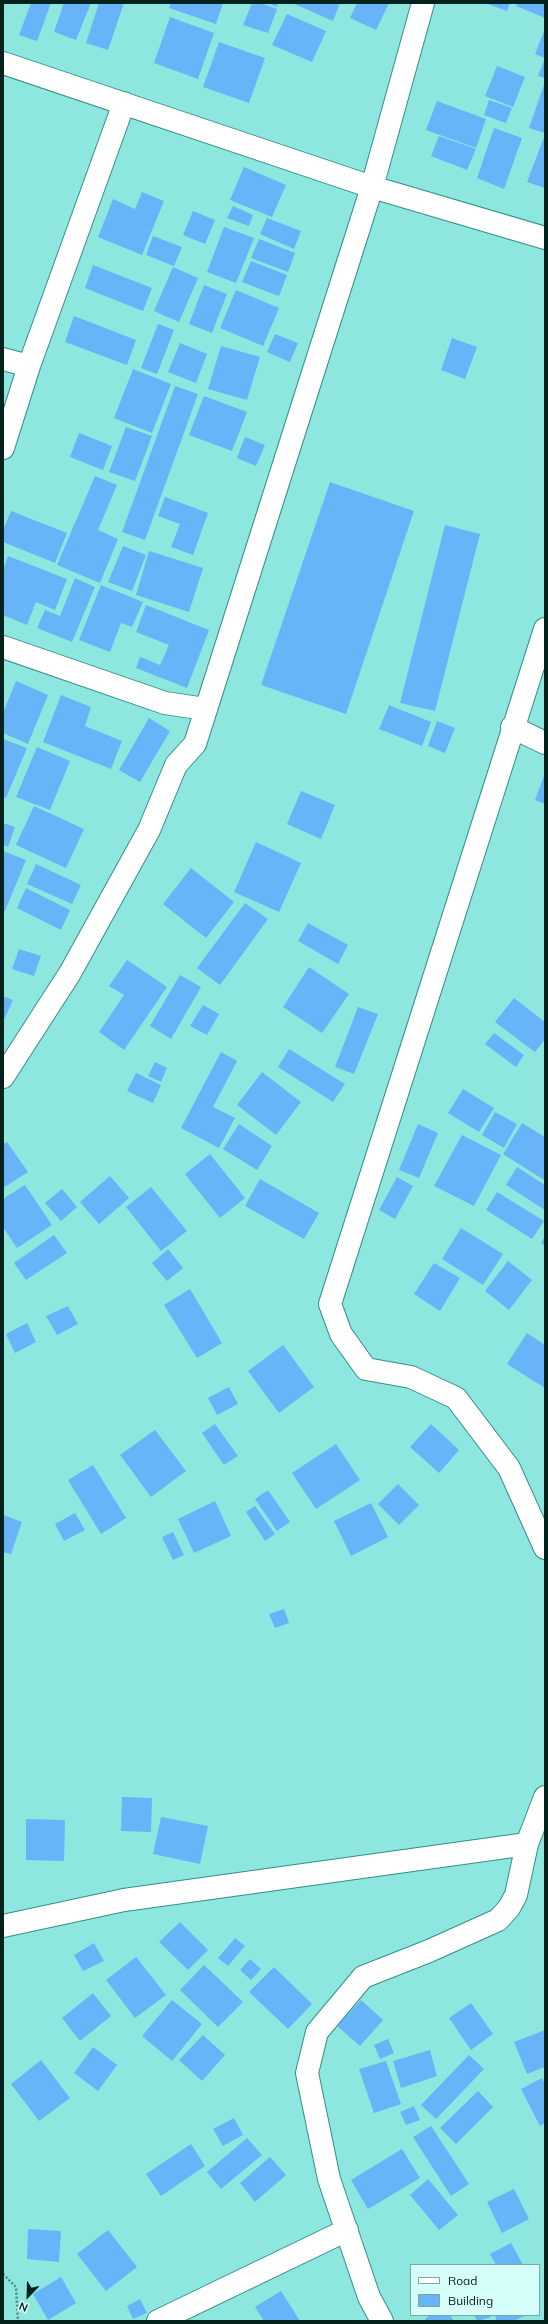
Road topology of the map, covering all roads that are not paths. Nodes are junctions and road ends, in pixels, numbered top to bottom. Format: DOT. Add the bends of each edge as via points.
graph roads {
  1 [pos="423,3"];
  2 [pos="3,63"];
  3 [pos="124,103"];
  4 [pos="372,187"];
  5 [pos="545,238"];
  6 [pos="3,359"];
  7 [pos="29,366"];
  8 [pos="3,448"];
  9 [pos="545,629"];
  10 [pos="3,647"];
  11 [pos="205,709"];
  12 [pos="512,727"];
  13 [pos="545,743"];
  14 [pos="3,1077"];
  15 [pos="545,1548"];
  16 [pos="545,1797"];
  17 [pos="527,1844"];
  18 [pos="3,1926"];
  19 [pos="347,2230"];
  20 [pos="158,2321"];
  21 [pos="382,2321"];
  1 -- 4 [label="street"];
  2 -- 3 [label="street"];
  3 -- 4 [label="street"];
  3 -- 7 [label="street"];
  4 -- 5 [label="street"];
  4 -- 11 [label="street"];
  6 -- 7 [label="street"];
  7 -- 8 [label="street"];
  9 -- 12 [label="street"];
  10 -- 11 [label="street" via="165,703"];
  11 -- 14 [label="street" via="195,744 176,765 142,844 70,973"];
  12 -- 13 [label="street"];
  12 -- 15 [label="street" via="330,1304 341,1334 366,1369 411,1377 456,1398 509,1468"];
  16 -- 17 [label="street"];
  17 -- 18 [label="street" via="124,1900"];
  17 -- 19 [label="street" via="516,1895 498,1920 363,1977 317,2032 307,2073 329,2179"];
  19 -- 20 [label="street"];
  19 -- 21 [label="street" via="369,2296"];
}
